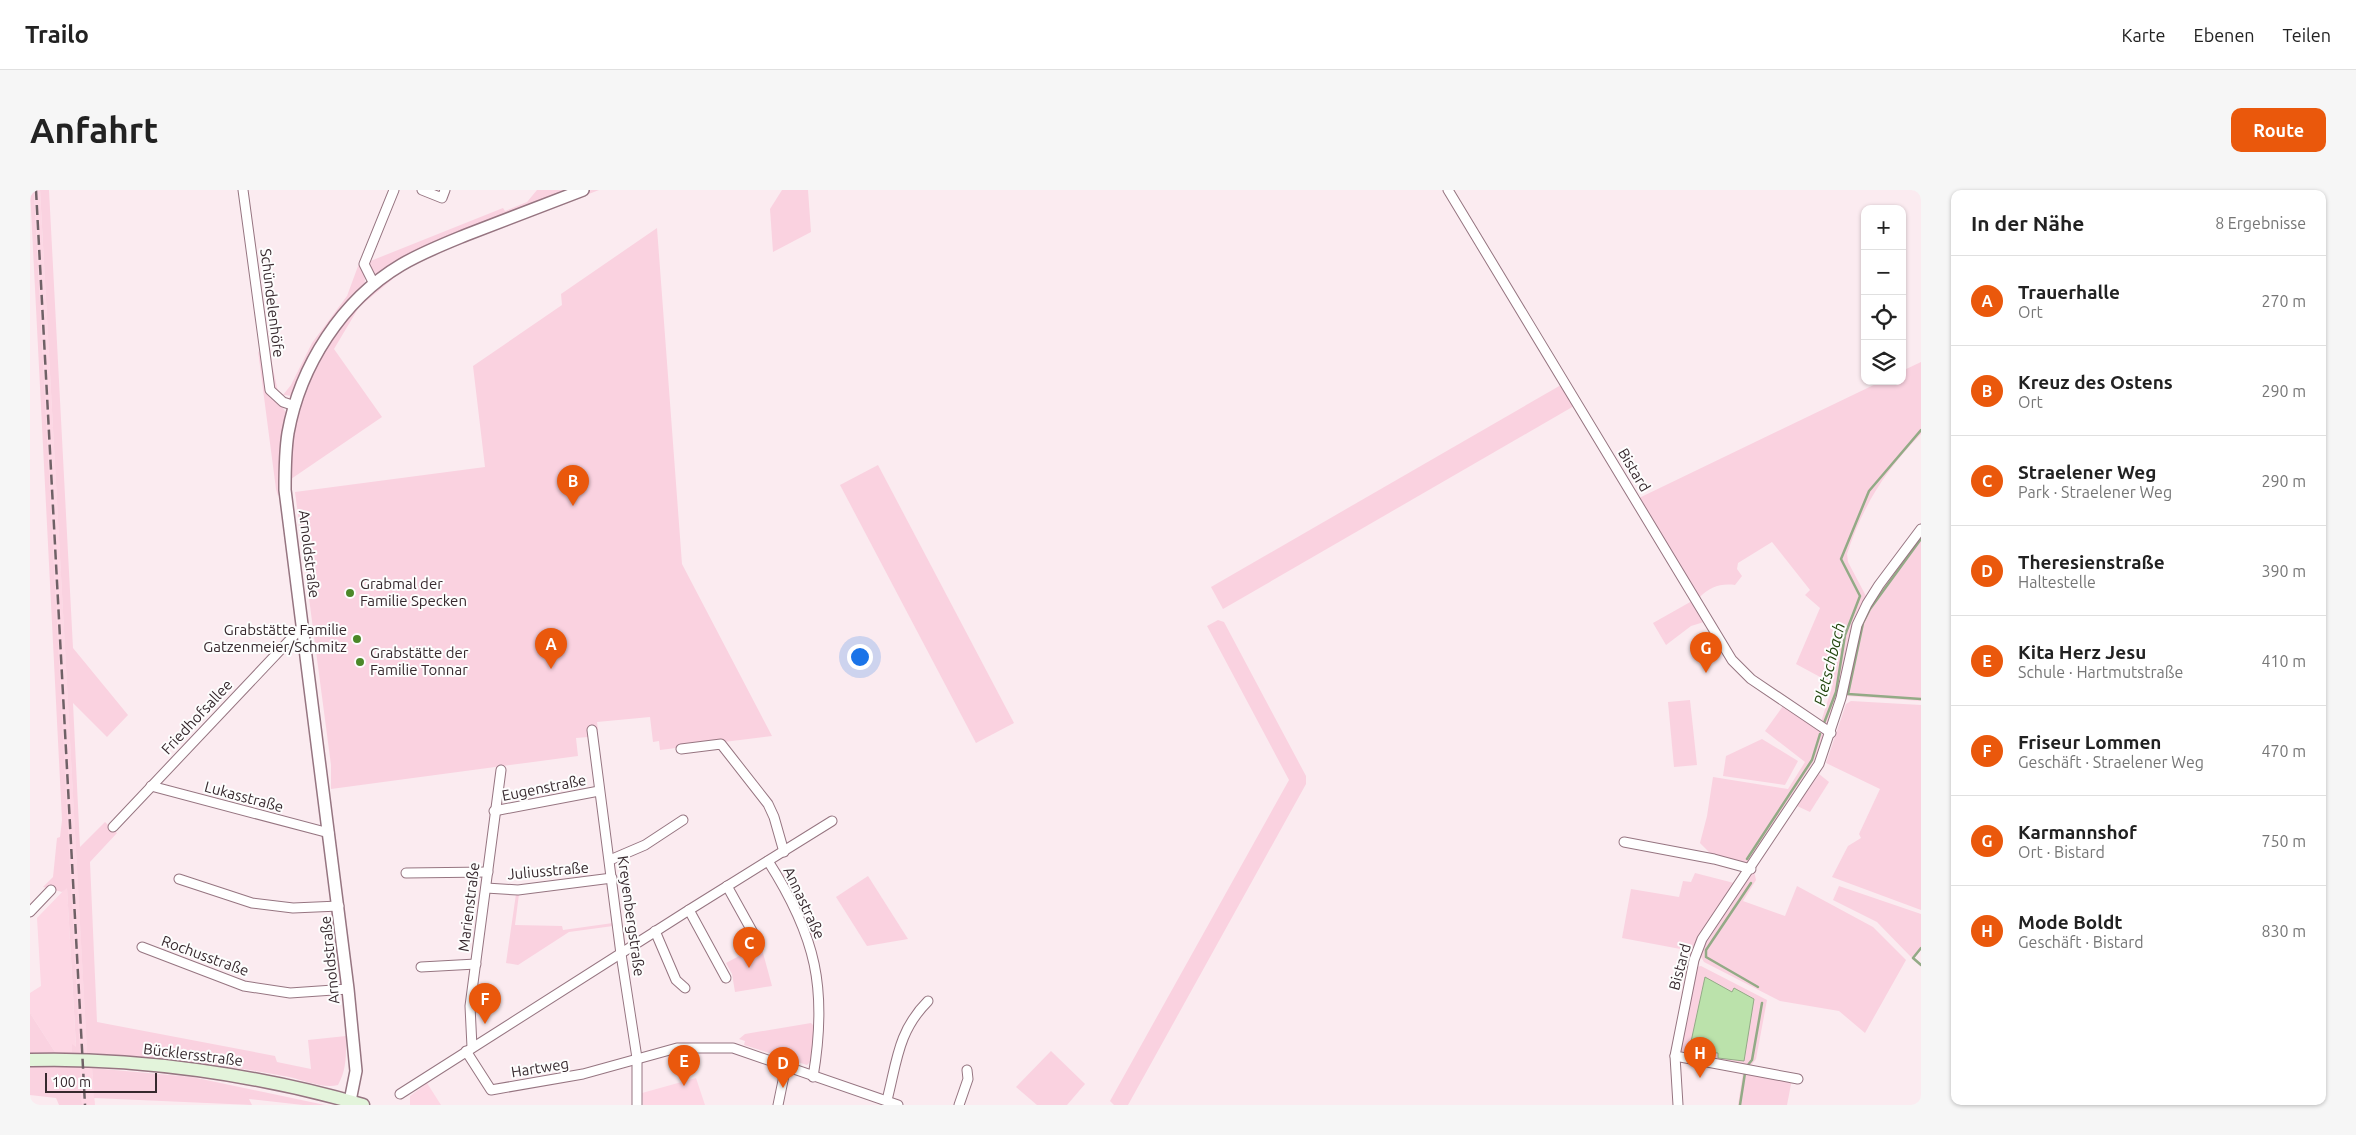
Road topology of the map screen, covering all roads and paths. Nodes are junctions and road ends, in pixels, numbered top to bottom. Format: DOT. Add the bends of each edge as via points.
graph roads {
  1 [pos="243,190"];
  2 [pos="394,190"];
  3 [pos="422,190"];
  4 [pos="445,190"];
  5 [pos="582,190"];
  6 [pos="1448,190"];
  7 [pos="374,284"];
  8 [pos="294,406"];
  9 [pos="1921,529"];
  10 [pos="303,626"];
  11 [pos="592,730"];
  12 [pos="1831,733"];
  13 [pos="681,749"];
  14 [pos="500,770"];
  15 [pos="151,786"];
  16 [pos="599,791"];
  17 [pos="494,811"];
  18 [pos="683,820"];
  19 [pos="832,822"];
  20 [pos="113,827"];
  21 [pos="329,833"];
  22 [pos="1624,842"];
  23 [pos="784,852"];
  24 [pos="610,860"];
  25 [pos="768,862"];
  26 [pos="1751,869"];
  27 [pos="488,872"];
  28 [pos="406,873"];
  29 [pos="612,878"];
  30 [pos="179,879"];
  31 [pos="728,886"];
  32 [pos="486,888"];
  33 [pos="51,890"];
  34 [pos="339,906"];
  35 [pos="689,910"];
  36 [pos="30,912"];
  37 [pos="655,932"];
  38 [pos="757,940"];
  39 [pos="142,948"];
  40 [pos="621,954"];
  41 [pos="476,964"];
  42 [pos="421,967"];
  43 [pos="726,978"];
  44 [pos="685,988"];
  45 [pos="348,989"];
  46 [pos="928,1001"];
  47 [pos="469,1049"];
  48 [pos="1675,1056"];
  49 [pos="637,1058"];
  50 [pos="30,1060"];
  51 [pos="786,1066"];
  52 [pos="967,1070"];
  53 [pos="813,1076"];
  54 [pos="1798,1079"];
  55 [pos="400,1094"];
  56 [pos="883,1101"];
  57 [pos="349,1103"];
  58 [pos="363,1105"];
  59 [pos="637,1105"];
  60 [pos="778,1105"];
  61 [pos="898,1105"];
  62 [pos="958,1105"];
  63 [pos="1678,1105"];
  1 -- 8 [label="street, Schündelenhöfe" via="270,390"];
  2 -- 7 [label="street" via="364,264"];
  3 -- 4 [label="street" via="442,198"];
  5 -- 7 [label="street, Arnoldstraße" via="426,252"];
  6 -- 12 [label="street, Bistard" via="1732,660 1751,679"];
  7 -- 8 [label="street, Arnoldstraße" via="327,336"];
  8 -- 10 [label="street, Arnoldstraße" via="288,433 285,490"];
  9 -- 12 [label="street, Bistard" via="1879,585 1857,625"];
  10 -- 15 [label="street, Friedhofsallee"];
  10 -- 21 [label="street, Arnoldstraße"];
  11 -- 16 [label="street, Kreyenbergstraße"];
  12 -- 26 [label="street, Bistard" via="1819,764"];
  13 -- 23 [label="street" via="721,744 768,804"];
  14 -- 17 [label="street, Marienstraße"];
  15 -- 20 [label="street, Friedhofsallee"];
  15 -- 21 [label="street, Lukasstraße"];
  16 -- 17 [label="street, Eugenstraße"];
  16 -- 24 [label="street, Kreyenbergstraße"];
  17 -- 27 [label="street, Marienstraße"];
  18 -- 24 [label="street" via="645,845"];
  19 -- 23 [label="street"];
  21 -- 34 [label="street, Arnoldstraße"];
  22 -- 26 [label="street"];
  23 -- 25 [label="street"];
  24 -- 29 [label="street, Kreyenbergstraße"];
  25 -- 31 [label="street"];
  25 -- 53 [label="street, Annastraße" via="804,928 817,970 819,1019"];
  26 -- 48 [label="street, Bistard" via="1702,939 1694,960"];
  27 -- 28 [label="street"];
  27 -- 32 [label="street, Marienstraße"];
  29 -- 32 [label="street, Juliusstraße" via="518,890"];
  29 -- 40 [label="street, Kreyenbergstraße"];
  30 -- 34 [label="street" via="252,903 293,908"];
  31 -- 35 [label="street"];
  31 -- 38 [label="street"];
  32 -- 41 [label="street, Marienstraße"];
  33 -- 36 [label="street"];
  34 -- 45 [label="street, Arnoldstraße"];
  35 -- 37 [label="street"];
  35 -- 43 [label="street"];
  37 -- 40 [label="street"];
  37 -- 44 [label="street" via="676,980"];
  39 -- 45 [label="street, Rochusstraße" via="244,986 290,993"];
  40 -- 47 [label="street"];
  40 -- 49 [label="street, Kreyenbergstraße"];
  41 -- 42 [label="street"];
  41 -- 47 [label="street, Marienstraße" via="470,1006"];
  45 -- 57 [label="street, Arnoldstraße" via="356,1071"];
  46 -- 56 [label="street" via="904,1032"];
  47 -- 49 [label="street, Hartweg" via="491,1090 583,1074"];
  47 -- 55 [label="street"];
  48 -- 54 [label="street"];
  48 -- 63 [label="street, Bistard"];
  49 -- 51 [label="street" via="677,1048 733,1048"];
  49 -- 59 [label="street, Kreyenbergstraße"];
  50 -- 57 [label="main road, Bücklersstraße" via="107,1061 199,1071 265,1082"];
  51 -- 53 [label="street"];
  51 -- 60 [label="street"];
  52 -- 62 [label="street" via="968,1079"];
  53 -- 56 [label="street"];
  56 -- 61 [label="street"];
  57 -- 58 [label="main road, Bücklersstraße"];
}
